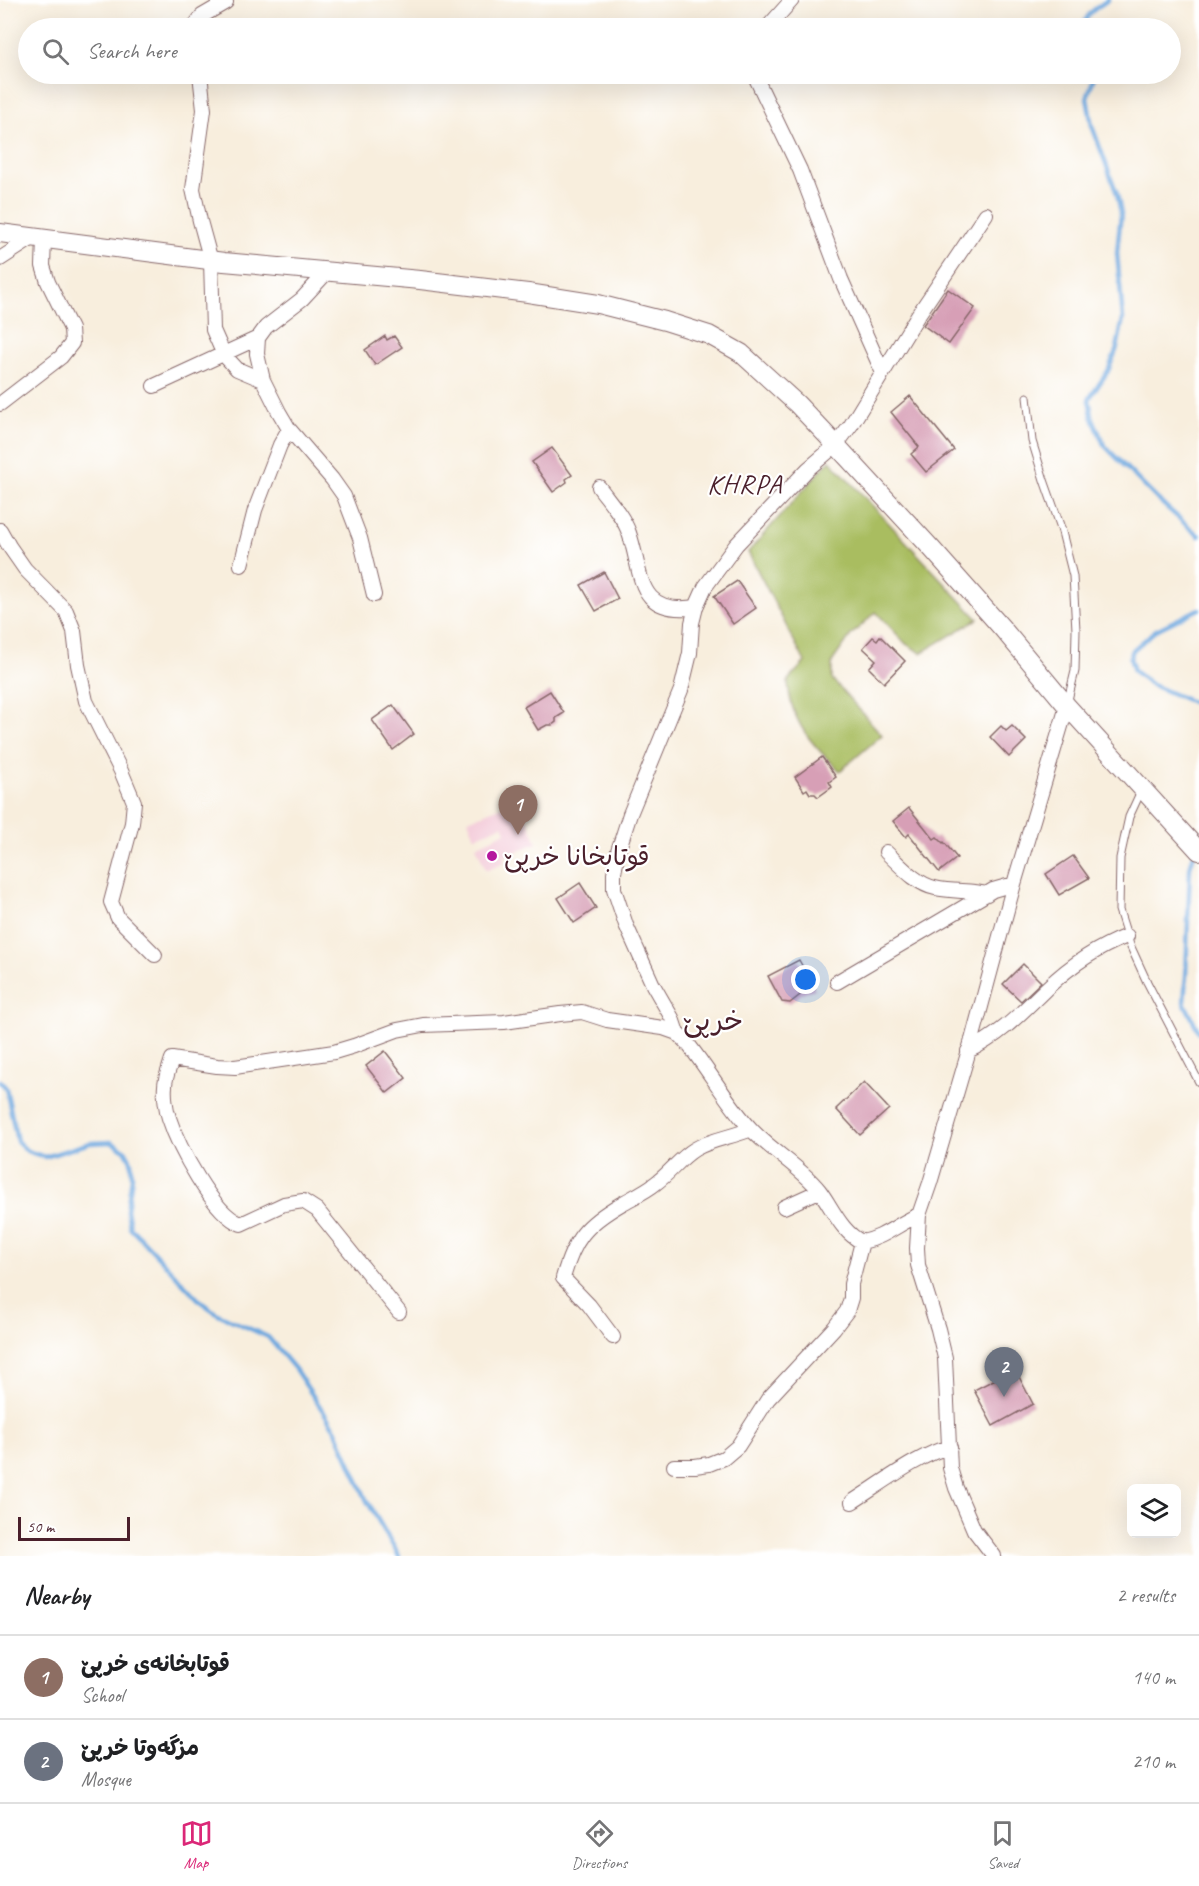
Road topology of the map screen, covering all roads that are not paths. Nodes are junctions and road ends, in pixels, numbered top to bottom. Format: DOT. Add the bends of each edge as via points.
graph roads {
  1 [pos="792,0"];
  2 [pos="226,2"];
  3 [pos="200,18"];
  4 [pos="776,18"];
  5 [pos="201,84"];
  6 [pos="759,84"];
  7 [pos="986,214"];
  8 [pos="0,232"];
  9 [pos="39,238"];
  10 [pos="0,259"];
  11 [pos="211,261"];
  12 [pos="328,271"];
  13 [pos="258,338"];
  14 [pos="224,355"];
  15 [pos="883,373"];
  16 [pos="263,380"];
  17 [pos="0,385"];
  18 [pos="154,386"];
  19 [pos="1027,397"];
  20 [pos="4,401"];
  21 [pos="289,429"];
  22 [pos="836,445"];
  23 [pos="599,487"];
  24 [pos="0,530"];
  25 [pos="241,565"];
  26 [pos="374,595"];
  27 [pos="696,606"];
  28 [pos="1066,706"];
  29 [pos="1142,788"];
  30 [pos="1199,851"];
  31 [pos="885,852"];
  32 [pos="1014,884"];
  33 [pos="987,894"];
  34 [pos="1127,936"];
  35 [pos="155,955"];
  36 [pos="837,982"];
  37 [pos="676,1033"];
  38 [pos="968,1051"];
  39 [pos="1199,1082"];
  40 [pos="751,1129"];
  41 [pos="819,1191"];
  42 [pos="784,1208"];
  43 [pos="919,1215"];
  44 [pos="862,1242"];
  45 [pos="399,1312"];
  46 [pos="613,1337"];
  47 [pos="950,1447"];
  48 [pos="674,1466"];
  49 [pos="852,1502"];
  50 [pos="994,1556"];
  1 -- 4 [label="street"];
  2 -- 3 [label="street"];
  5 -- 11 [label="street" via="204,110 193,189"];
  6 -- 15 [label="street" via="800,170"];
  7 -- 15 [label="street"];
  8 -- 9 [label="street"];
  9 -- 10 [label="street"];
  9 -- 11 [label="street"];
  9 -- 20 [label="street" via="48,282 71,328 72,343 61,357"];
  11 -- 12 [label="street"];
  11 -- 14 [label="street" via="213,330"];
  12 -- 13 [label="street"];
  12 -- 22 [label="street" via="586,302 709,335 741,353"];
  13 -- 14 [label="street"];
  13 -- 16 [label="street"];
  14 -- 16 [label="street" via="237,369"];
  14 -- 18 [label="street"];
  15 -- 22 [label="street"];
  16 -- 21 [label="street"];
  17 -- 20 [label="street"];
  19 -- 28 [label="lane" via="1032,441 1073,576 1075,671"];
  21 -- 25 [label="street" via="259,500"];
  21 -- 26 [label="street" via="344,496 360,538"];
  22 -- 27 [label="street" via="736,545 705,586"];
  22 -- 28 [label="street" via="956,576"];
  23 -- 27 [label="street" via="622,518 632,541 641,583 648,593 666,606"];
  24 -- 35 [label="street" via="26,568 66,611 74,631 86,701 134,802 111,902 118,918"];
  27 -- 37 [label="street" via="681,690 630,814 614,873 614,889 626,925"];
  28 -- 29 [label="street"];
  28 -- 32 [label="street"];
  29 -- 30 [label="street"];
  29 -- 34 [label="lane" via="1129,817 1120,858 1119,910"];
  31 -- 33 [label="street" via="932,888"];
  32 -- 33 [label="street"];
  32 -- 38 [label="street"];
  33 -- 36 [label="street"];
  34 -- 38 [label="street" via="1112,941 1064,973 1005,1029"];
  34 -- 39 [label="lane"];
  37 -- 40 [label="street"];
  37 -- 45 [label="street" via="582,1012 504,1022 423,1024 334,1052 235,1067 172,1059 165,1085 168,1116 190,1166 224,1212 241,1224 284,1204 303,1201 317,1210"];
  38 -- 43 [label="street"];
  40 -- 41 [label="street"];
  40 -- 46 [label="street" via="694,1149 649,1188 599,1217 575,1244 563,1278"];
  41 -- 42 [label="street"];
  41 -- 44 [label="street" via="837,1218"];
  43 -- 44 [label="street" via="885,1235"];
  43 -- 47 [label="street" via="918,1265 945,1359"];
  44 -- 48 [label="street" via="847,1311 768,1400 738,1446 710,1464"];
  47 -- 49 [label="street" via="920,1460"];
  47 -- 50 [label="street" via="950,1468 956,1488 974,1530"];
}
